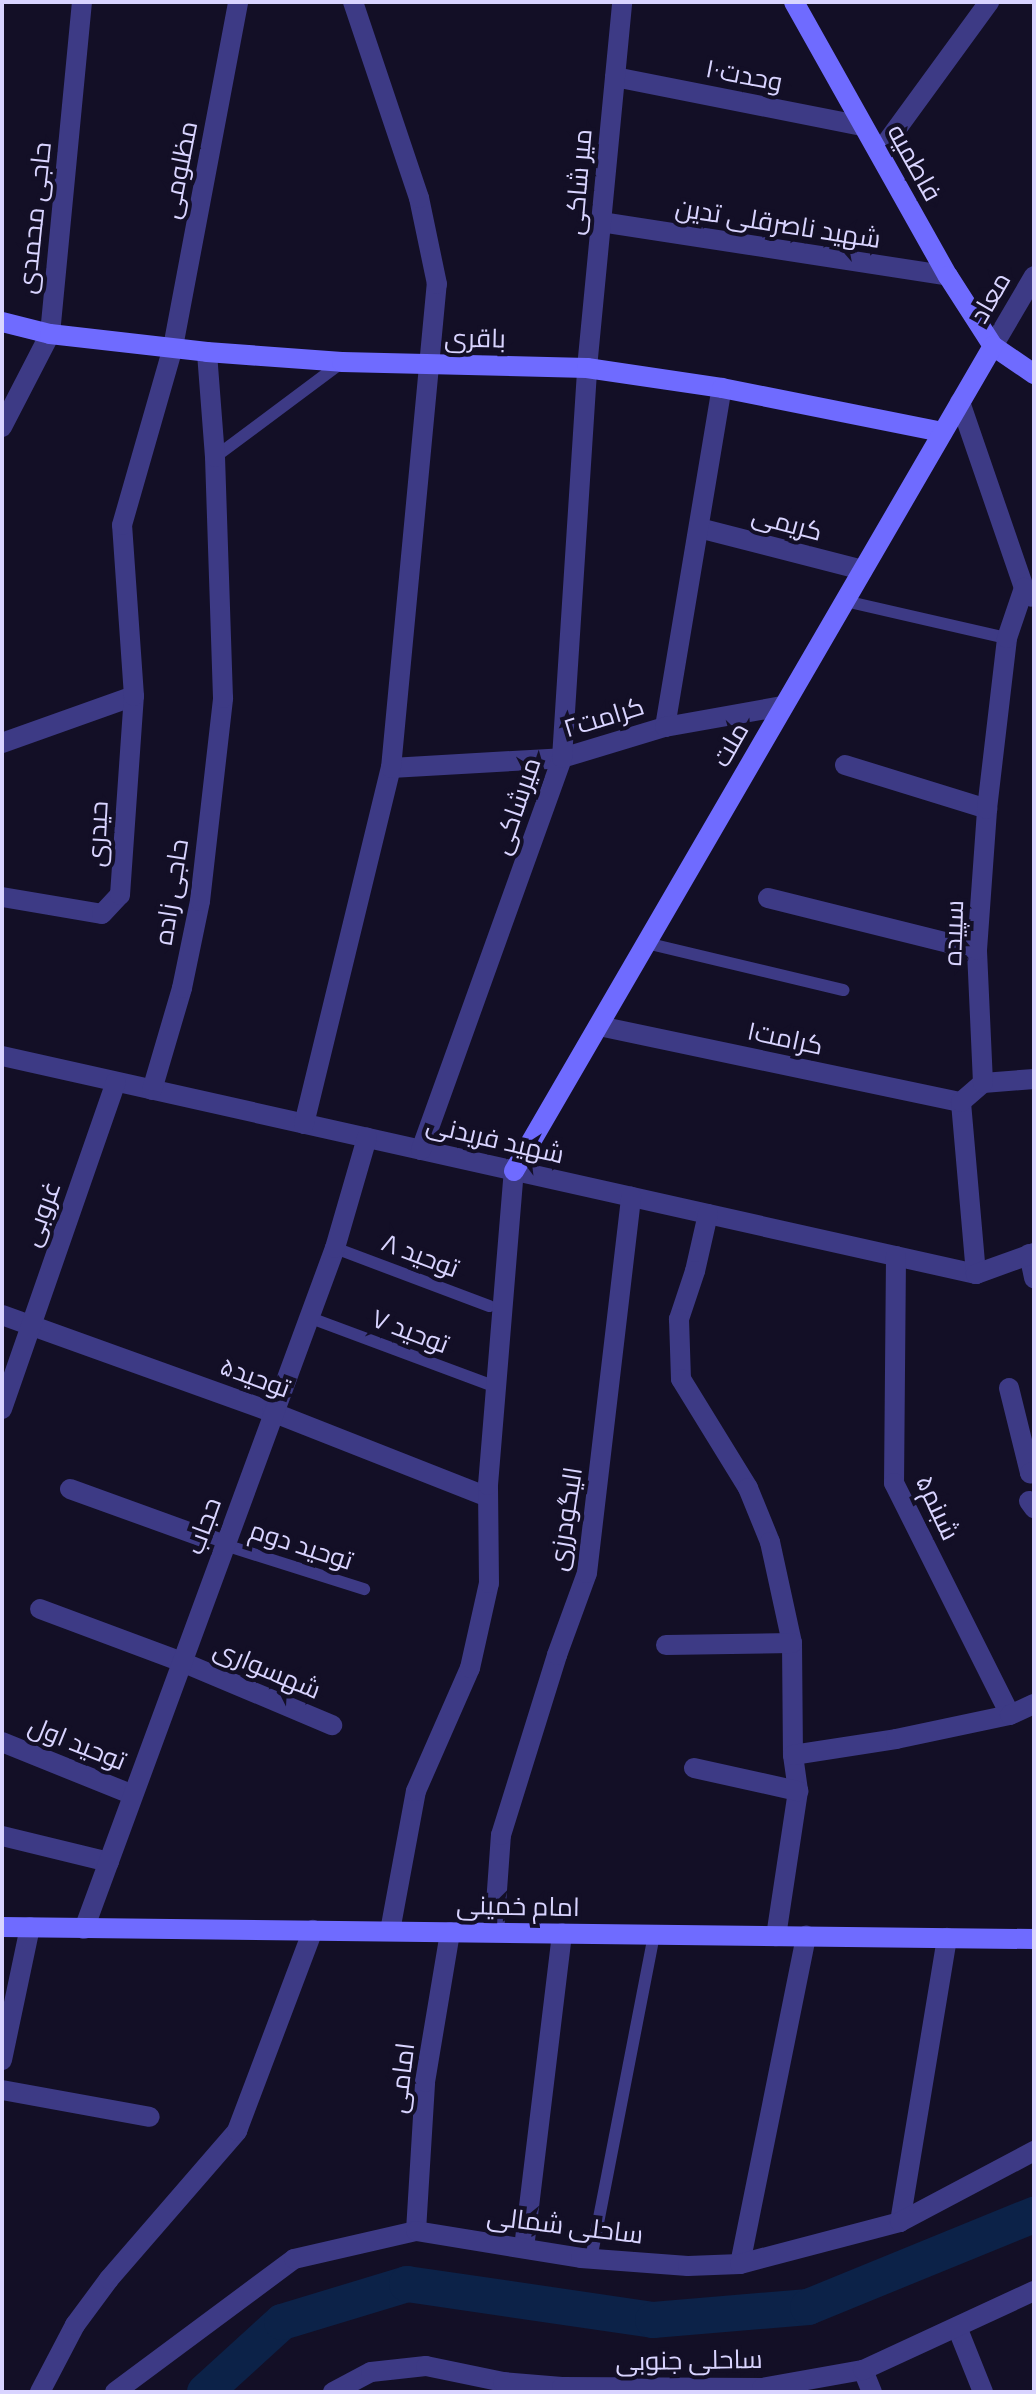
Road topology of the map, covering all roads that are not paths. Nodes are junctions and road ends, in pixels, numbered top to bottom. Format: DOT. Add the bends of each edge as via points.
graph roads {
  1 [pos="82,2"];
  2 [pos="238,2"];
  3 [pos="353,2"];
  4 [pos="622,2"];
  5 [pos="794,2"];
  6 [pos="989,2"];
  7 [pos="615,77"];
  8 [pos="863,126"];
  9 [pos="879,153"];
  10 [pos="601,222"];
  11 [pos="948,276"];
  12 [pos="1034,276"];
  13 [pos="2,322"];
  14 [pos="50,334"];
  15 [pos="993,346"];
  16 [pos="173,347"];
  17 [pos="207,352"];
  18 [pos="342,362"];
  19 [pos="427,364"];
  20 [pos="587,368"];
  21 [pos="1034,374"];
  22 [pos="722,388"];
  23 [pos="960,402"];
  24 [pos="2,427"];
  25 [pos="943,432"];
  26 [pos="215,457"];
  27 [pos="699,528"];
  28 [pos="863,570"];
  29 [pos="1029,594"];
  30 [pos="845,601"];
  31 [pos="1007,638"];
  32 [pos="134,696"];
  33 [pos="783,706"];
  34 [pos="665,727"];
  35 [pos="2,743"];
  36 [pos="562,758"];
  37 [pos="845,765"];
  38 [pos="391,768"];
  39 [pos="987,809"];
  40 [pos="2,897"];
  41 [pos="768,898"];
  42 [pos="646,943"];
  43 [pos="977,950"];
  44 [pos="843,990"];
  45 [pos="599,1026"];
  46 [pos="2,1056"];
  47 [pos="1034,1079"];
  48 [pos="116,1082"];
  49 [pos="983,1083"];
  50 [pos="152,1090"];
  51 [pos="961,1102"];
  52 [pos="304,1124"];
  53 [pos="367,1138"];
  54 [pos="421,1150"];
  55 [pos="514,1171"];
  56 [pos="631,1197"];
  57 [pos="708,1214"];
  58 [pos="335,1248"];
  59 [pos="1031,1253"];
  60 [pos="896,1256"];
  61 [pos="976,1274"];
  62 [pos="1034,1278"];
  63 [pos="489,1306"];
  64 [pos="2,1315"];
  65 [pos="308,1317"];
  66 [pos="30,1323"];
  67 [pos="496,1387"];
  68 [pos="1009,1388"];
  69 [pos="2,1409"];
  70 [pos="272,1412"];
  71 [pos="1034,1472"];
  72 [pos="70,1489"];
  73 [pos="488,1497"];
  74 [pos="225,1545"];
  75 [pos="364,1589"];
  76 [pos="40,1609"];
  77 [pos="792,1643"];
  78 [pos="666,1645"];
  79 [pos="182,1662"];
  80 [pos="1034,1704"];
  81 [pos="1010,1715"];
  82 [pos="332,1725"];
  83 [pos="2,1742"];
  84 [pos="793,1755"];
  85 [pos="694,1768"];
  86 [pos="798,1791"];
  87 [pos="133,1795"];
  88 [pos="2,1836"];
  89 [pos="109,1862"];
  90 [pos="2,1927"];
  91 [pos="30,1927"];
  92 [pos="84,1929"];
  93 [pos="313,1930"];
  94 [pos="390,1931"];
  95 [pos="450,1932"];
  96 [pos="494,1932"];
  97 [pos="562,1933"];
  98 [pos="654,1934"];
  99 [pos="776,1936"];
  100 [pos="806,1936"];
  101 [pos="947,1938"];
  102 [pos="1034,1939"];
  103 [pos="2,2060"];
  104 [pos="2,2090"];
  105 [pos="150,2117"];
  106 [pos="1034,2151"];
  107 [pos="900,2222"];
  108 [pos="416,2231"];
  109 [pos="524,2248"];
  110 [pos="591,2259"];
  111 [pos="740,2264"];
  112 [pos="1034,2291"];
  113 [pos="957,2327"];
  114 [pos="863,2370"];
  115 [pos="504,2387"];
  116 [pos="763,2390"];
  117 [pos="40,2392"];
  118 [pos="115,2392"];
  119 [pos="333,2392"];
  120 [pos="872,2392"];
  121 [pos="983,2392"];
  1 -- 14 [label="street, حاجی محمدی"];
  2 -- 16 [label="street, مظلومی"];
  3 -- 19 [label="street" via="419,198 437,284"];
  4 -- 7 [label="street, میر شاکی"];
  5 -- 8 [label="street, فاطمیه"];
  6 -- 9 [label="street"];
  7 -- 8 [label="street, وحدت۱۰"];
  7 -- 10 [label="street, میر شاکی"];
  8 -- 9 [label="street, فاطمیه"];
  9 -- 11 [label="street, فاطمیه"];
  10 -- 11 [label="street, شهید ناصرقلی تدین"];
  10 -- 20 [label="street, میر شاکی"];
  11 -- 15 [label="street, فاطمیه"];
  12 -- 15 [label="street, معاد"];
  13 -- 14 [label="street, باقری"];
  14 -- 16 [label="street, باقری"];
  14 -- 24 [label="street, حاجی محمدی"];
  15 -- 21 [label="street"];
  15 -- 23 [label="street, ملت"];
  16 -- 17 [label="street, باقری"];
  16 -- 32 [label="street, مظلومی" via="122,525"];
  17 -- 18 [label="street, باقری"];
  17 -- 26 [label="street, حاجی زاده"];
  18 -- 19 [label="street, باقری"];
  18 -- 26 [label="lane"];
  19 -- 20 [label="street, باقری"];
  19 -- 38 [label="street"];
  20 -- 22 [label="street, باقری"];
  20 -- 36 [label="street, میرشاکی"];
  22 -- 25 [label="street, باقری"];
  22 -- 27 [label="street"];
  23 -- 25 [label="street, ملت"];
  23 -- 29 [label="street"];
  25 -- 28 [label="street, ملت"];
  26 -- 50 [label="street, حاجی زاده" via="223,698 200,901"];
  27 -- 28 [label="street, کریمی"];
  27 -- 34 [label="street"];
  28 -- 30 [label="street, ملت"];
  29 -- 31 [label="street, سپیده"];
  30 -- 31 [label="lane"];
  30 -- 33 [label="street, ملت"];
  31 -- 39 [label="street, سپیده"];
  32 -- 35 [label="street"];
  32 -- 40 [label="street, حیدری" via="120,895 102,914"];
  33 -- 34 [label="street, کرامت۲"];
  33 -- 42 [label="street, ملت"];
  34 -- 36 [label="street, کرامت۲"];
  36 -- 38 [label="street, کرامت۲"];
  36 -- 54 [label="street, میرشاکی"];
  37 -- 39 [label="street"];
  38 -- 52 [label="street"];
  39 -- 43 [label="street, سپیده"];
  41 -- 43 [label="street"];
  42 -- 44 [label="lane"];
  42 -- 45 [label="street, ملت"];
  43 -- 49 [label="street, سپیده"];
  45 -- 51 [label="street, کرامت۱"];
  45 -- 55 [label="street, ملت"];
  46 -- 48 [label="street, شهید فریدنی"];
  47 -- 49 [label="street"];
  48 -- 50 [label="street, شهید فریدنی"];
  48 -- 66 [label="street, غروبی"];
  49 -- 51 [label="street"];
  50 -- 52 [label="street, شهید فریدنی"];
  51 -- 61 [label="street"];
  52 -- 53 [label="street, شهید فریدنی"];
  53 -- 54 [label="street, شهید فریدنی"];
  53 -- 58 [label="street, حجاب"];
  54 -- 55 [label="street, شهید فریدنی"];
  55 -- 56 [label="street, شهید فریدنی"];
  55 -- 67 [label="street"];
  56 -- 57 [label="street, شهید فریدنی"];
  56 -- 96 [label="street, الیگودرزی" via="587,1573 501,1835"];
  57 -- 60 [label="street, شهید فریدنی"];
  57 -- 77 [label="street" via="679,1319 681,1379 748,1488 770,1542"];
  58 -- 63 [label="lane, توحید ۸"];
  58 -- 65 [label="street, حجاب"];
  59 -- 61 [label="street"];
  59 -- 62 [label="street"];
  60 -- 61 [label="street, شهید فریدنی"];
  60 -- 81 [label="street, شبنم۵" via="894,1483"];
  64 -- 66 [label="street, توحید۵"];
  65 -- 67 [label="lane, توحید ۷"];
  65 -- 70 [label="street, حجاب"];
  66 -- 69 [label="street, غروبی"];
  66 -- 70 [label="street, توحید۵"];
  67 -- 73 [label="street"];
  68 -- 71 [label="street" via="1030,1473"];
  70 -- 73 [label="street, توحید۵"];
  70 -- 74 [label="street, حجاب"];
  72 -- 74 [label="street"];
  73 -- 94 [label="street" via="489,1583 470,1668 416,1791"];
  74 -- 75 [label="lane, توحید دوم"];
  74 -- 79 [label="street, حجاب"];
  76 -- 79 [label="street, شهسواری"];
  77 -- 78 [label="street"];
  77 -- 84 [label="street"];
  79 -- 82 [label="street, شهسواری"];
  79 -- 87 [label="street, حجاب"];
  80 -- 81 [label="street"];
  81 -- 84 [label="street"];
  83 -- 87 [label="street, توحید اول"];
  84 -- 86 [label="street"];
  85 -- 86 [label="street"];
  86 -- 99 [label="street"];
  87 -- 89 [label="street, حجاب"];
  88 -- 89 [label="street"];
  89 -- 92 [label="street, حجاب"];
  90 -- 91 [label="street, امام خمینی"];
  91 -- 92 [label="street, امام خمینی"];
  91 -- 103 [label="street"];
  92 -- 93 [label="street, امام خمینی"];
  93 -- 94 [label="street, امام خمینی"];
  93 -- 117 [label="street" via="237,2131 109,2279 75,2325"];
  94 -- 95 [label="street, امام خمینی"];
  95 -- 96 [label="street, امام خمینی"];
  95 -- 108 [label="street, امامی" via="425,2082"];
  96 -- 97 [label="street, امام خمینی"];
  97 -- 98 [label="street, امام خمینی"];
  97 -- 109 [label="street"];
  98 -- 99 [label="street, امام خمینی"];
  98 -- 110 [label="lane"];
  99 -- 100 [label="street, امام خمینی"];
  100 -- 101 [label="street, امام خمینی"];
  100 -- 111 [label="street"];
  101 -- 102 [label="street, امام خمینی"];
  101 -- 107 [label="street"];
  104 -- 105 [label="street"];
  106 -- 107 [label="street, ساحلی شمالی"];
  107 -- 111 [label="street, ساحلی شمالی"];
  108 -- 109 [label="street, ساحلی شمالی"];
  108 -- 118 [label="street, ساحلی شمالی" via="294,2259"];
  109 -- 110 [label="street, ساحلی شمالی"];
  110 -- 111 [label="street, ساحلی شمالی"];
  112 -- 113 [label="street, ساحلی جنوبی"];
  113 -- 114 [label="street, ساحلی جنوبی"];
  113 -- 121 [label="street"];
  114 -- 116 [label="street, ساحلی جنوبی"];
  114 -- 120 [label="street"];
  115 -- 116 [label="street, ساحلی جنوبی"];
  115 -- 119 [label="street, ساحلی جنوبی" via="426,2366 371,2372"];
}
